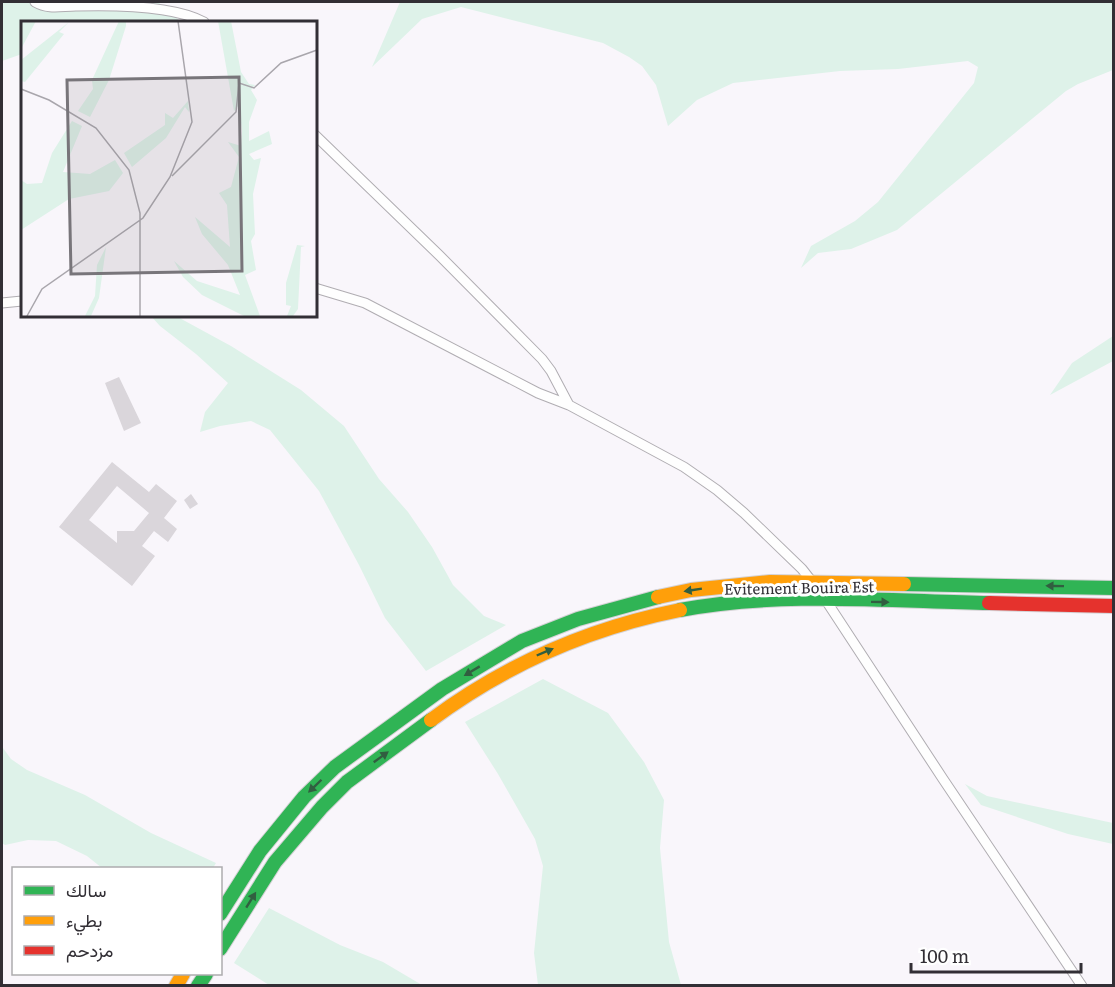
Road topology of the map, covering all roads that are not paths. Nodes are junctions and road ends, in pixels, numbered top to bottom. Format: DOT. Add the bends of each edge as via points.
graph roads {
  1 [pos="35,2"];
  2 [pos="202,21"];
  3 [pos="316,136"];
  4 [pos="316,288"];
  5 [pos="21,301"];
  6 [pos="2,303"];
  7 [pos="569,405"];
  8 [pos="812,582"];
  9 [pos="1113,588"];
  10 [pos="826,600"];
  11 [pos="1113,606"];
  12 [pos="222,911"];
  13 [pos="222,947"];
  14 [pos="1082,986"];
  1 -- 2 [label="street" via="57,8 165,9"];
  3 -- 7 [label="street" via="542,359"];
  4 -- 7 [label="street" via="365,303 538,393"];
  5 -- 6 [label="street"];
  7 -- 8 [label="street" via="684,467 717,490"];
  9 -- 8 [label="highway, one-way"];
  8 -- 10 [label="street"];
  8 -- 12 [label="highway, one-way" via="729,585 639,600 578,618 522,641 442,689 334,767 279,826"];
  10 -- 11 [label="highway, Evitement Bouira Est, one-way"];
  13 -- 10 [label="highway, Evitement Bouira Est, one-way" via="275,862 347,782 450,706 534,657 587,635 688,609 730,603"];
  10 -- 14 [label="street"];
}
